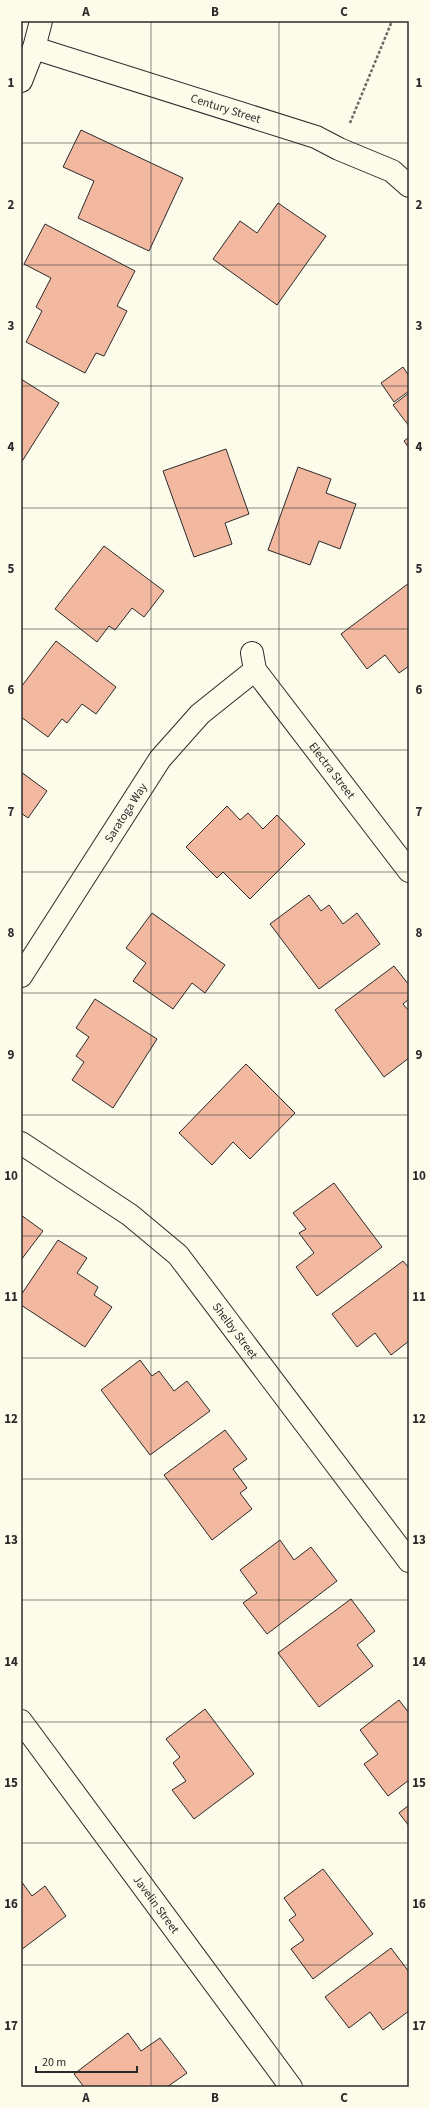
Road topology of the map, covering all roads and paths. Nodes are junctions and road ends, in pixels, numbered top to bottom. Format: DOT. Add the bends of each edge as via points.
graph roads {
  1 [pos="41,21"];
  2 [pos="392,21"];
  3 [pos="34,48"];
  4 [pos="21,80"];
  5 [pos="339,149"];
  6 [pos="409,186"];
  7 [pos="253,662"];
  8 [pos="409,871"];
  9 [pos="21,976"];
  10 [pos="21,1143"];
  11 [pos="409,1561"];
  12 [pos="21,1721"];
  13 [pos="292,2087"];
  1 -- 3 [label="street"];
  2 -- 5 [label="path"];
  3 -- 4 [label="street"];
  3 -- 5 [label="street, Century Street" via="316,137"];
  5 -- 6 [label="street, Century Street" via="392,171"];
  7 -- 8 [label="street, Electra Street"];
  7 -- 9 [label="street, Saratoga Way" via="200,714 160,759"];
  10 -- 11 [label="street, Shelby Street" via="130,1215 178,1255"];
  12 -- 13 [label="street, Javelin Street"];
}
